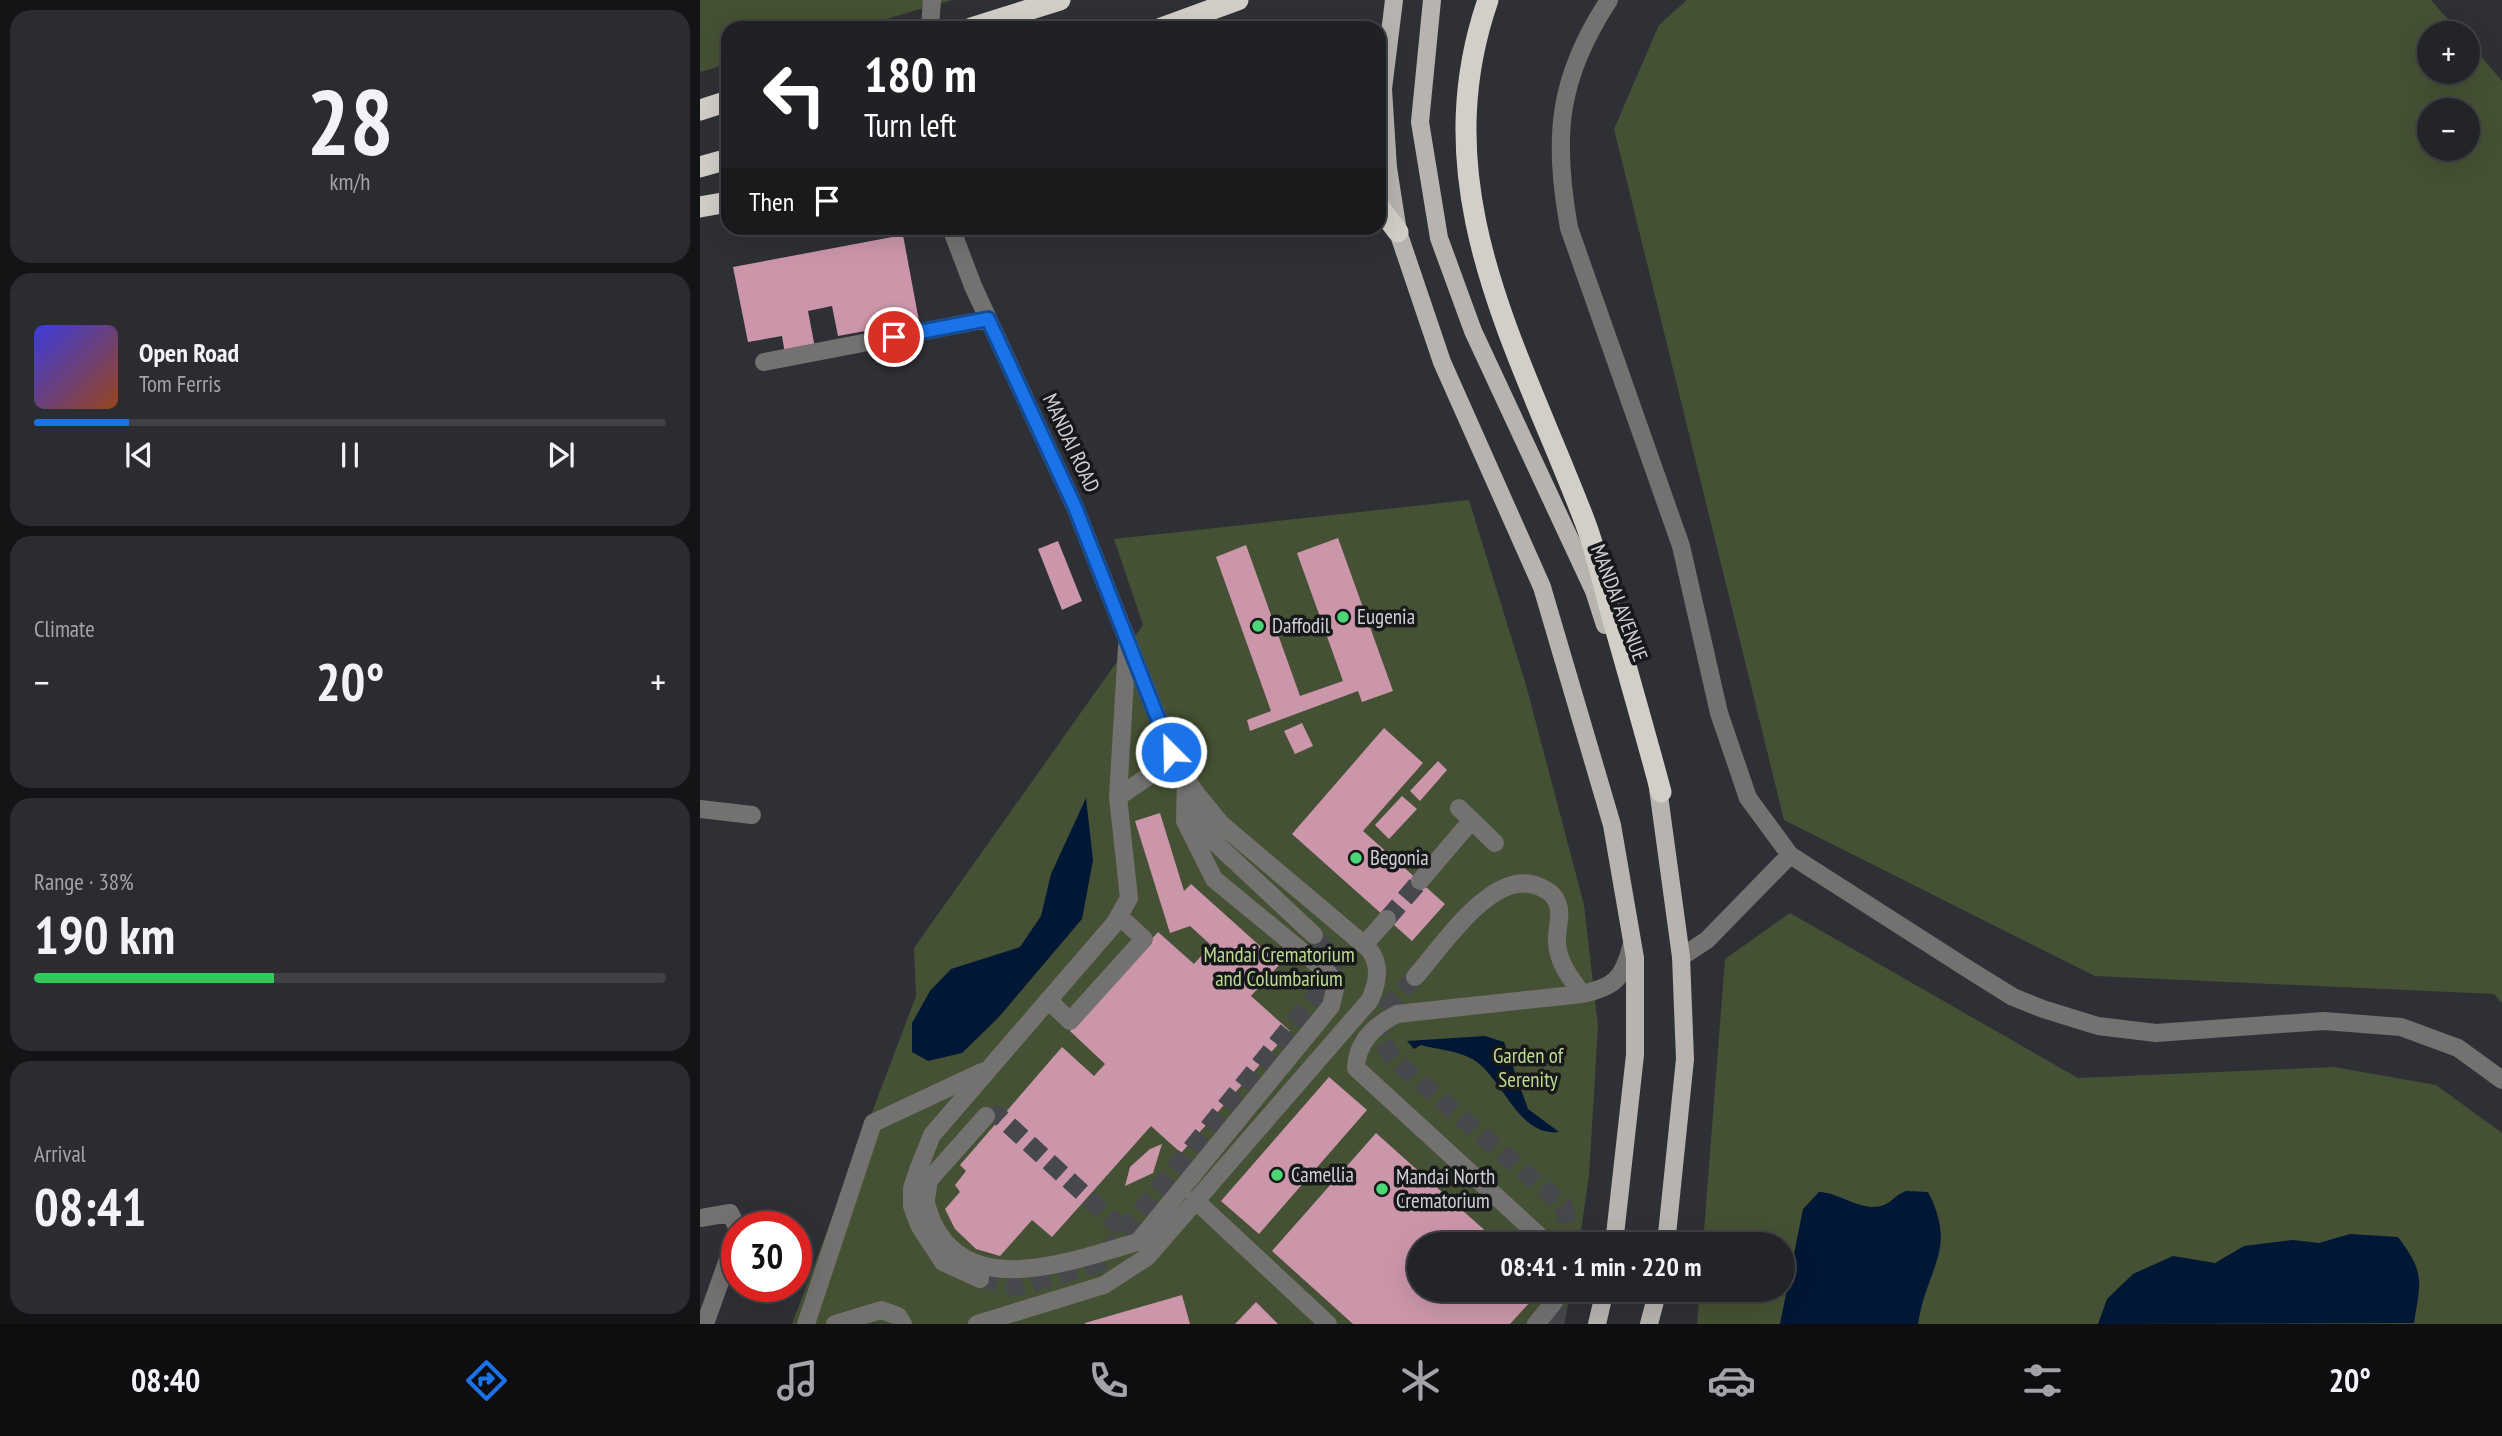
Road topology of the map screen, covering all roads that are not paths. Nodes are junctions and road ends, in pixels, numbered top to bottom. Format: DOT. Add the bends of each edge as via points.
graph roads {
  1 [pos="932,0"];
  2 [pos="1060,0"];
  3 [pos="1238,0"];
  4 [pos="1394,0"];
  5 [pos="1488,0"];
  6 [pos="1609,0"];
  7 [pos="1431,3"];
  8 [pos="930,21"];
  9 [pos="993,21"];
  10 [pos="1180,21"];
  11 [pos="1386,56"];
  12 [pos="721,104"];
  13 [pos="700,110"];
  14 [pos="1386,136"];
  15 [pos="721,161"];
  16 [pos="700,167"];
  17 [pos="721,204"];
  18 [pos="700,208"];
  19 [pos="1386,216"];
  20 [pos="1398,232"];
  21 [pos="954,235"];
  22 [pos="988,319"];
  23 [pos="764,362"];
  24 [pos="1128,639"];
  25 [pos="1174,759"];
  26 [pos="1186,779"];
  27 [pos="1661,792"];
  28 [pos="1118,797"];
  29 [pos="1186,797"];
  30 [pos="700,809"];
  31 [pos="752,815"];
  32 [pos="1495,843"];
  33 [pos="1790,855"];
  34 [pos="1420,881"];
  35 [pos="1119,916"];
  36 [pos="1387,919"];
  37 [pos="1314,935"];
  38 [pos="1632,944"];
  39 [pos="1364,945"];
  40 [pos="1681,957"];
  41 [pos="1415,977"];
  42 [pos="1582,994"];
  43 [pos="1048,1000"];
  44 [pos="990,1068"];
  45 [pos="2502,1080"];
  46 [pos="986,1116"];
  47 [pos="918,1170"];
  48 [pos="926,1199"];
  49 [pos="1195,1200"];
  50 [pos="721,1215"];
  51 [pos="700,1219"];
  52 [pos="1535,1232"];
  53 [pos="1615,1232"];
  54 [pos="1667,1232"];
  55 [pos="1167,1234"];
  56 [pos="1138,1242"];
  57 [pos="721,1279"];
  58 [pos="980,1279"];
  59 [pos="1554,1302"];
  60 [pos="1602,1302"];
  61 [pos="1655,1302"];
  62 [pos="705,1324"];
  63 [pos="806,1324"];
  64 [pos="835,1324"];
  65 [pos="903,1324"];
  66 [pos="977,1324"];
  67 [pos="1328,1324"];
  68 [pos="1536,1324"];
  69 [pos="1597,1324"];
  70 [pos="1649,1324"];
  1 -- 8 [label="street"];
  2 -- 9 [label="highway"];
  3 -- 10 [label="highway"];
  4 -- 11 [label="main road"];
  5 -- 27 [label="highway" via="1475,37 1465,116 1478,244 1501,315 1586,525"];
  6 -- 33 [label="street" via="1587,33 1564,93 1560,179 1569,228 1681,546 1718,713 1748,798"];
  7 -- 27 [label="main road, MANDAI AVENUE" via="1420,122 1439,238 1473,331 1594,591"];
  12 -- 13 [label="highway"];
  14 -- 20 [label="main road"];
  15 -- 16 [label="highway"];
  17 -- 18 [label="highway"];
  19 -- 20 [label="highway"];
  20 -- 38 [label="main road" via="1443,362 1542,587 1612,825"];
  21 -- 22 [label="street, MANDAI ROAD"];
  22 -- 23 [label="street"];
  22 -- 24 [label="street, MANDAI ROAD" via="1075,507"];
  24 -- 25 [label="street, MANDAI ROAD"];
  24 -- 28 [label="street"];
  25 -- 26 [label="street, MANDAI ROAD"];
  25 -- 28 [label="street"];
  26 -- 29 [label="street"];
  26 -- 39 [label="street, MANDAI ROAD" via="1221,824"];
  27 -- 40 [label="main road, MANDAI AVENUE"];
  28 -- 35 [label="street" via="1129,898"];
  29 -- 37 [label="street" via="1208,836"];
  29 -- 56 [label="street" via="1185,821 1214,879 1328,973 1336,985 1331,1006"];
  30 -- 31 [label="street"];
  32 -- 34 [label="street" via="1466,814"];
  33 -- 40 [label="street" via="1707,940"];
  33 -- 45 [label="street" via="2013,997 2054,1013 2098,1026 2156,1033 2324,1021 2401,1027 2458,1048"];
  35 -- 43 [label="street"];
  35 -- 43 [label="street" via="1144,939 1070,1021"];
  36 -- 39 [label="street"];
  38 -- 42 [label="street" via="1626,967 1610,986"];
  38 -- 53 [label="main road" via="1635,1055"];
  39 -- 49 [label="street" via="1376,959 1377,979 1370,1000"];
  40 -- 54 [label="main road, MANDAI AVENUE" via="1685,1059"];
  41 -- 42 [label="street" via="1487,896 1505,885 1532,883 1551,892 1559,907 1561,964"];
  42 -- 52 [label="street" via="1397,1014 1380,1023 1356,1051 1356,1068"];
  43 -- 44 [label="street"];
  44 -- 47 [label="street" via="932,1135"];
  44 -- 63 [label="street" via="873,1123"];
  46 -- 48 [label="street" via="929,1180"];
  47 -- 48 [label="street"];
  47 -- 58 [label="street" via="912,1197 919,1225 943,1262"];
  48 -- 56 [label="street" via="933,1224 955,1251 978,1267 1024,1270"];
  49 -- 55 [label="street"];
  49 -- 67 [label="street"];
  50 -- 51 [label="street"];
  55 -- 56 [label="street"];
  55 -- 66 [label="street" via="1147,1257 1104,1284"];
  57 -- 62 [label="street"];
  59 -- 68 [label="street"];
  60 -- 69 [label="main road"];
  61 -- 70 [label="main road"];
  64 -- 65 [label="street" via="881,1310 898,1316"];
}
